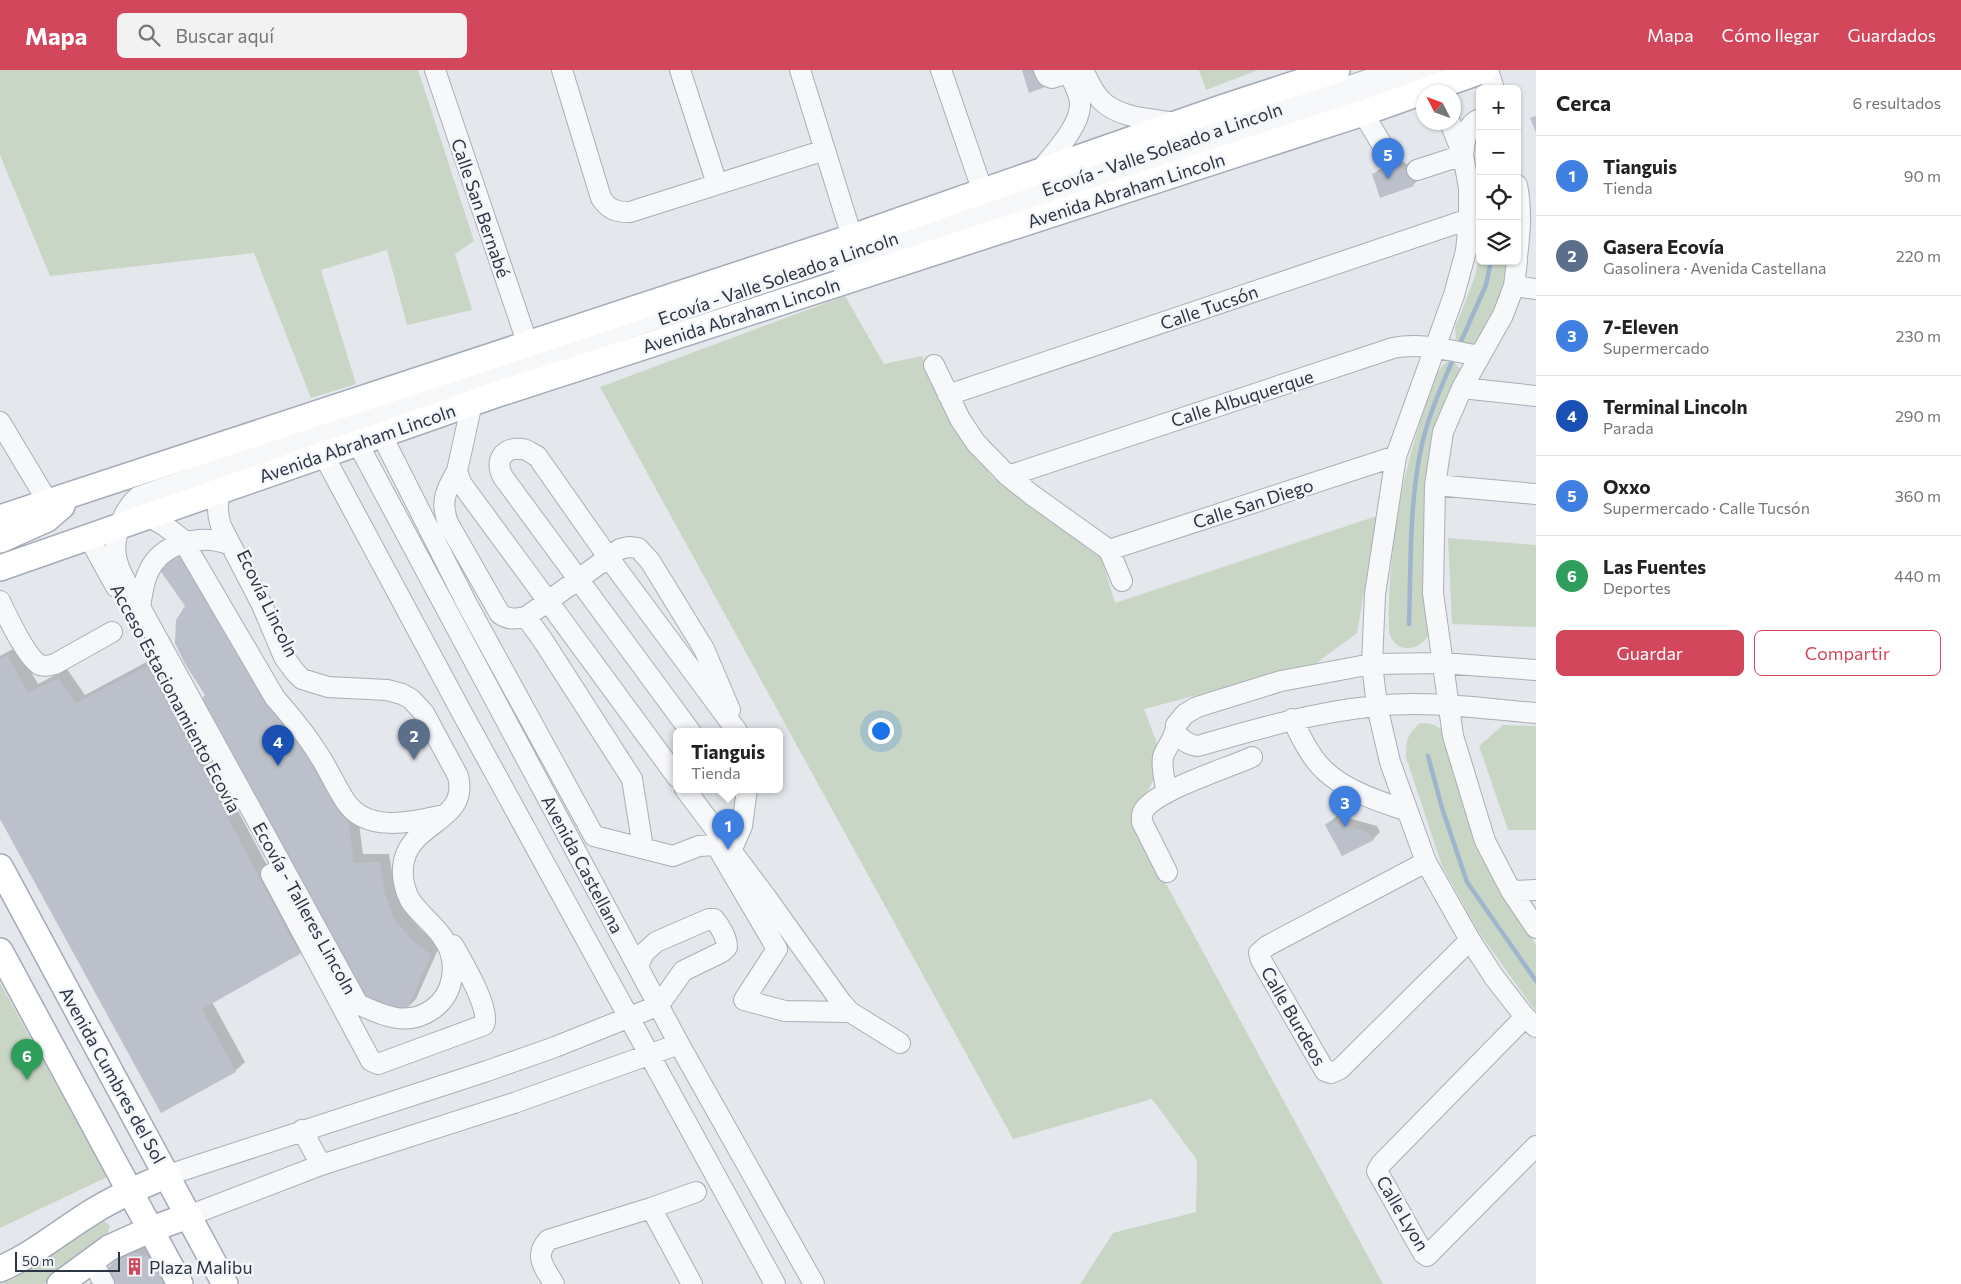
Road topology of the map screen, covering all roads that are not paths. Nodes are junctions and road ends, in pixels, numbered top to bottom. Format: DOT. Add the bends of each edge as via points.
graph roads {
  1 [pos="435,70"];
  2 [pos="562,70"];
  3 [pos="680,70"];
  4 [pos="800,70"];
  5 [pos="941,70"];
  6 [pos="1044,70"];
  7 [pos="1397,70"];
  8 [pos="1484,70"];
  9 [pos="1488,70"];
  10 [pos="1077,71"];
  11 [pos="1330,71"];
  12 [pos="1438,83"];
  13 [pos="1493,85"];
  14 [pos="1363,113"];
  15 [pos="1476,122"];
  16 [pos="1177,123"];
  17 [pos="1453,130"];
  18 [pos="825,150"];
  19 [pos="1463,155"];
  20 [pos="1390,158"];
  21 [pos="1417,170"];
  22 [pos="1039,172"];
  23 [pos="717,184"];
  24 [pos="982,192"];
  25 [pos="1525,195"];
  26 [pos="1469,219"];
  27 [pos="1521,228"];
  28 [pos="852,237"];
  29 [pos="1517,265"];
  30 [pos="1514,286"];
  31 [pos="1536,289"];
  32 [pos="528,345"];
  33 [pos="1434,348"];
  34 [pos="1480,356"];
  35 [pos="934,365"];
  36 [pos="1462,388"];
  37 [pos="948,395"];
  38 [pos="1536,396"];
  39 [pos="472,403"];
  40 [pos="388,417"];
  41 [pos="0,422"];
  42 [pos="357,442"];
  43 [pos="324,454"];
  44 [pos="1396,456"];
  45 [pos="457,471"];
  46 [pos="1008,476"];
  47 [pos="1435,485"];
  48 [pos="225,490"];
  49 [pos="1536,494"];
  50 [pos="72,495"];
  51 [pos="48,502"];
  52 [pos="148,516"];
  53 [pos="0,518"];
  54 [pos="119,528"];
  55 [pos="89,538"];
  56 [pos="0,540"];
  57 [pos="184,543"];
  58 [pos="231,545"];
  59 [pos="1109,550"];
  60 [pos="608,557"];
  61 [pos="0,568"];
  62 [pos="579,578"];
  63 [pos="1122,581"];
  64 [pos="0,601"];
  65 [pos="548,602"];
  66 [pos="140,607"];
  67 [pos="526,617"];
  68 [pos="112,632"];
  69 [pos="1442,662"];
  70 [pos="1372,664"];
  71 [pos="1536,670"];
  72 [pos="1448,705"];
  73 [pos="1377,706"];
  74 [pos="1536,713"];
  75 [pos="1292,719"];
  76 [pos="688,728"];
  77 [pos="735,728"];
  78 [pos="736,728"];
  79 [pos="1176,734"];
  80 [pos="1252,757"];
  81 [pos="673,772"];
  82 [pos="688,793"];
  83 [pos="1167,793"];
  84 [pos="747,798"];
  85 [pos="455,810"];
  86 [pos="1408,811"];
  87 [pos="643,848"];
  88 [pos="731,851"];
  89 [pos="1426,862"];
  90 [pos="0,867"];
  91 [pos="1167,872"];
  92 [pos="1536,890"];
  93 [pos="1511,891"];
  94 [pos="1536,928"];
  95 [pos="1470,940"];
  96 [pos="0,951"];
  97 [pos="638,966"];
  98 [pos="28,1004"];
  99 [pos="659,1005"];
  100 [pos="850,1012"];
  101 [pos="630,1017"];
  102 [pos="1531,1022"];
  103 [pos="679,1044"];
  104 [pos="900,1044"];
  105 [pos="648,1054"];
  106 [pos="115,1079"];
  107 [pos="302,1130"];
  108 [pos="1536,1146"];
  109 [pos="322,1165"];
  110 [pos="168,1175"];
  111 [pos="757,1182"];
  112 [pos="128,1191"];
  113 [pos="696,1192"];
  114 [pos="729,1198"];
  115 [pos="651,1208"];
  116 [pos="188,1216"];
  117 [pos="149,1230"];
  118 [pos="92,1260"];
  119 [pos="0,1269"];
  120 [pos="60,1284"];
  121 [pos="104,1284"];
  122 [pos="180,1284"];
  123 [pos="225,1284"];
  124 [pos="554,1284"];
  125 [pos="692,1284"];
  126 [pos="775,1284"];
  127 [pos="814,1284"];
  1 -- 32 [label="street, Calle San Bernabé"];
  2 -- 23 [label="street" via="606,206 614,211 630,212"];
  3 -- 23 [label="street"];
  4 -- 18 [label="street"];
  5 -- 24 [label="street"];
  6 -- 10 [label="street" via="1052,78"];
  7 -- 40 [label="street, Ecovía - Valle Soleado a Lincoln"];
  8 -- 12 [label="main road, Avenida Abraham Lincoln"];
  9 -- 13 [label="street"];
  10 -- 16 [label="street" via="1113,109"];
  10 -- 22 [label="street" via="1079,113 1069,133"];
  11 -- 16 [label="main road"];
  12 -- 14 [label="main road, Avenida Abraham Lincoln"];
  12 -- 40 [label="street"];
  14 -- 20 [label="street"];
  14 -- 39 [label="main road, Avenida Abraham Lincoln"];
  15 -- 19 [label="street" via="1466,136"];
  16 -- 22 [label="main road"];
  17 -- 19 [label="street"];
  18 -- 23 [label="street"];
  18 -- 28 [label="street"];
  19 -- 21 [label="street"];
  19 -- 26 [label="street" via="1469,188"];
  22 -- 24 [label="main road"];
  24 -- 28 [label="main road"];
  25 -- 27 [label="street"];
  26 -- 33 [label="street" via="1466,251"];
  26 -- 37 [label="street, Calle Tucsón"];
  28 -- 32 [label="main road"];
  29 -- 30 [label="street"];
  30 -- 31 [label="street"];
  30 -- 34 [label="street" via="1503,315"];
  32 -- 40 [label="main road"];
  33 -- 34 [label="street, Calle Albuquerque"];
  33 -- 44 [label="street"];
  33 -- 46 [label="street, Calle Albuquerque" via="1406,345 1393,348"];
  34 -- 36 [label="street"];
  35 -- 37 [label="street"];
  36 -- 38 [label="street"];
  36 -- 47 [label="street" via="1443,432"];
  37 -- 46 [label="street" via="976,443"];
  39 -- 40 [label="main road, Avenida Abraham Lincoln"];
  39 -- 45 [label="street"];
  40 -- 42 [label="main road, Avenida Abraham Lincoln"];
  40 -- 48 [label="street" via="232,473 225,482"];
  40 -- 50 [label="main road"];
  40 -- 54 [label="street, Ecovía - Valle Soleado a Lincoln" via="138,497 124,513"];
  40 -- 87 [label="street" via="466,604 594,836"];
  41 -- 51 [label="street"];
  42 -- 43 [label="main road, Avenida Abraham Lincoln"];
  42 -- 97 [label="street, Avenida Castellana"];
  43 -- 48 [label="main road, Avenida Abraham Lincoln"];
  43 -- 101 [label="street, Avenida Castellana" via="456,703"];
  44 -- 59 [label="street, Calle San Diego"];
  44 -- 70 [label="street" via="1375,594"];
  45 -- 65 [label="street" via="466,492"];
  45 -- 67 [label="street" via="444,499 443,510 448,523 500,614 514,620"];
  46 -- 59 [label="street"];
  47 -- 49 [label="street"];
  47 -- 69 [label="street" via="1433,593"];
  48 -- 52 [label="main road, Avenida Abraham Lincoln"];
  48 -- 58 [label="street, Ecovía - Talleres Lincoln" via="218,500 217,513"];
  48 -- 85 [label="street, Ecovía Lincoln" via="226,518 294,659 314,676 389,682 425,701 466,775 468,794"];
  50 -- 51 [label="main road"];
  50 -- 56 [label="main road" via="47,519"];
  51 -- 53 [label="main road"];
  52 -- 54 [label="main road, Avenida Abraham Lincoln"];
  52 -- 57 [label="street"];
  54 -- 55 [label="main road, Avenida Abraham Lincoln"];
  54 -- 66 [label="street, Ecovía - Talleres Lincoln" via="116,559"];
  55 -- 61 [label="main road, Avenida Abraham Lincoln"];
  55 -- 85 [label="street, Acceso Estacionamiento Ecovía" via="374,1063 486,1022 473,980 448,935 411,885 412,860 419,846 453,819"];
  57 -- 58 [label="street" via="201,539 219,540"];
  57 -- 66 [label="street" via="163,552 154,562 147,573"];
  57 -- 85 [label="street" via="275,698 318,752 347,804 367,818 384,823 419,821"];
  58 -- 85 [label="street, Ecovía - Talleres Lincoln" via="262,605 284,658 302,679 328,687 367,688 402,694 412,699 424,713 461,785"];
  59 -- 63 [label="street"];
  60 -- 62 [label="street"];
  60 -- 62 [label="street" via="537,456 525,449 506,452 499,460 498,468"];
  60 -- 77 [label="street"];
  60 -- 78 [label="street" via="629,547 638,548 650,561 704,649"];
  62 -- 65 [label="street"];
  62 -- 76 [label="street"];
  64 -- 68 [label="street" via="13,628 39,665 55,664"];
  65 -- 67 [label="street"];
  65 -- 81 [label="street"];
  66 -- 85 [label="street, Ecovía - Talleres Lincoln" via="358,1004 383,1016 406,1018 424,1015 440,1004 449,990 453,977 450,950 444,938 410,900 404,886 403,868 404,858 417,836"];
  67 -- 87 [label="street" via="632,779"];
  69 -- 70 [label="street"];
  69 -- 71 [label="street"];
  69 -- 72 [label="street"];
  70 -- 73 [label="street"];
  70 -- 79 [label="street" via="1281,681 1197,706 1176,725"];
  72 -- 73 [label="street"];
  72 -- 74 [label="street"];
  72 -- 93 [label="street" via="1452,736 1485,840"];
  73 -- 75 [label="street"];
  73 -- 86 [label="street" via="1390,762"];
  75 -- 79 [label="street" via="1198,746 1192,746"];
  75 -- 86 [label="street" via="1309,751 1325,771 1357,793"];
  79 -- 83 [label="street" via="1164,757"];
  80 -- 83 [label="street"];
  82 -- 88 [label="street"];
  83 -- 91 [label="street" via="1148,805 1142,812 1142,822"];
  84 -- 88 [label="street" via="742,826"];
  86 -- 89 [label="street"];
  87 -- 100 [label="street" via="673,856 698,846 716,844 777,950 744,1000 785,1011"];
  88 -- 100 [label="street"];
  89 -- 95 [label="street"];
  89 -- 95 [label="street, Calle Burdeos" via="1267,946 1259,954 1325,1071 1331,1074 1340,1069"];
  90 -- 106 [label="main road, Avenida Cumbres del Sol"];
  92 -- 93 [label="street"];
  93 -- 94 [label="street"];
  95 -- 102 [label="street" via="1494,978"];
  96 -- 98 [label="main road"];
  97 -- 99 [label="street, Avenida Castellana"];
  97 -- 99 [label="street" via="644,953 656,942 709,919 718,923 727,947 683,971"];
  98 -- 106 [label="main road" via="44,997 56,998 92,1054"];
  98 -- 112 [label="main road"];
  99 -- 101 [label="street"];
  99 -- 103 [label="street, Avenida Castellana"];
  100 -- 104 [label="street"];
  101 -- 105 [label="street, Avenida Castellana"];
  101 -- 107 [label="street" via="486,1071"];
  102 -- 108 [label="street, Calle Lyon" via="1380,1164 1377,1171 1427,1256"];
  103 -- 105 [label="street"];
  103 -- 111 [label="street, Avenida Castellana"];
  105 -- 109 [label="street" via="514,1103"];
  105 -- 114 [label="street, Avenida Castellana"];
  106 -- 110 [label="main road, Avenida Cumbres del Sol"];
  107 -- 109 [label="street"];
  107 -- 110 [label="street"];
  109 -- 116 [label="street"];
  110 -- 112 [label="main road"];
  110 -- 116 [label="main road, Avenida Cumbres del Sol"];
  111 -- 114 [label="street"];
  111 -- 127 [label="street, Avenida Castellana"];
  112 -- 117 [label="main road"];
  112 -- 119 [label="main road"];
  113 -- 115 [label="street"];
  114 -- 126 [label="street, Avenida Castellana"];
  115 -- 124 [label="street" via="548,1240 540,1259"];
  115 -- 125 [label="street"];
  116 -- 117 [label="main road"];
  116 -- 123 [label="main road, Avenida Cumbres del Sol"];
  117 -- 118 [label="main road" via="109,1248"];
  117 -- 122 [label="main road"];
  118 -- 120 [label="main road"];
  118 -- 121 [label="street"];
}
